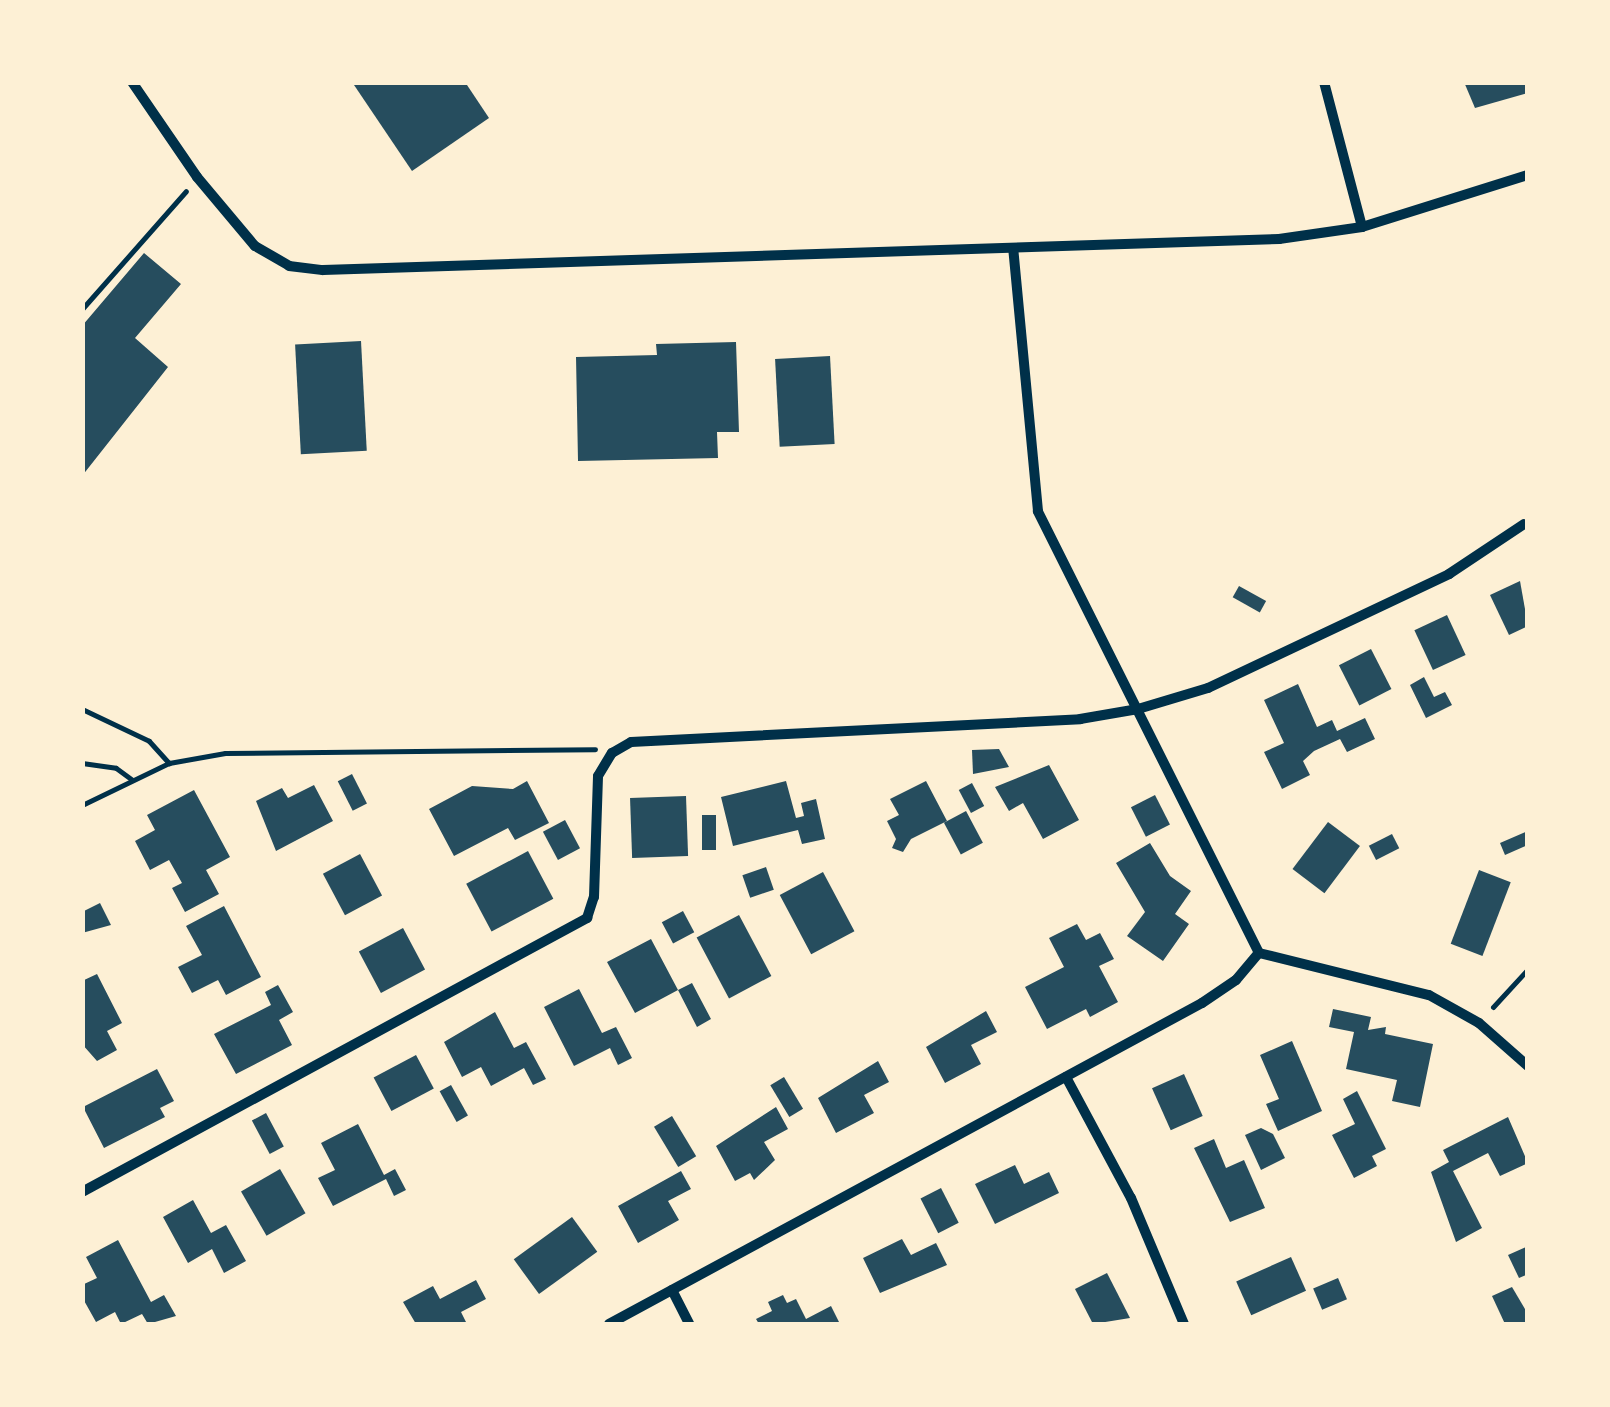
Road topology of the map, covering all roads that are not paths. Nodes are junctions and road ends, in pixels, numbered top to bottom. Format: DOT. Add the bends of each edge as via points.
graph roads {
  1 [pos="132,82"];
  2 [pos="1324,82"];
  3 [pos="1528,175"];
  4 [pos="1362,227"];
  5 [pos="1013,248"];
  6 [pos="1524,524"];
  7 [pos="1138,709"];
  8 [pos="1259,953"];
  9 [pos="1528,1066"];
  10 [pos="1066,1077"];
  11 [pos="82,1192"];
  12 [pos="672,1290"];
  13 [pos="609,1324"];
  14 [pos="689,1324"];
  15 [pos="1184,1324"];
  1 -- 5 [label="street" via="255,246 289,266"];
  2 -- 4 [label="street"];
  3 -- 4 [label="street"];
  4 -- 5 [label="street" via="1279,239"];
  5 -- 7 [label="street" via="1038,511"];
  6 -- 7 [label="street" via="1449,574 1208,688"];
  7 -- 8 [label="street"];
  7 -- 11 [label="street" via="1080,719 631,742 612,753 598,776 594,897 587,918"];
  8 -- 9 [label="street" via="1428,995 1479,1023"];
  8 -- 10 [label="street" via="1236,980 1202,1003"];
  10 -- 12 [label="street"];
  10 -- 15 [label="street" via="1131,1198"];
  12 -- 13 [label="street"];
  12 -- 14 [label="street"];
}
